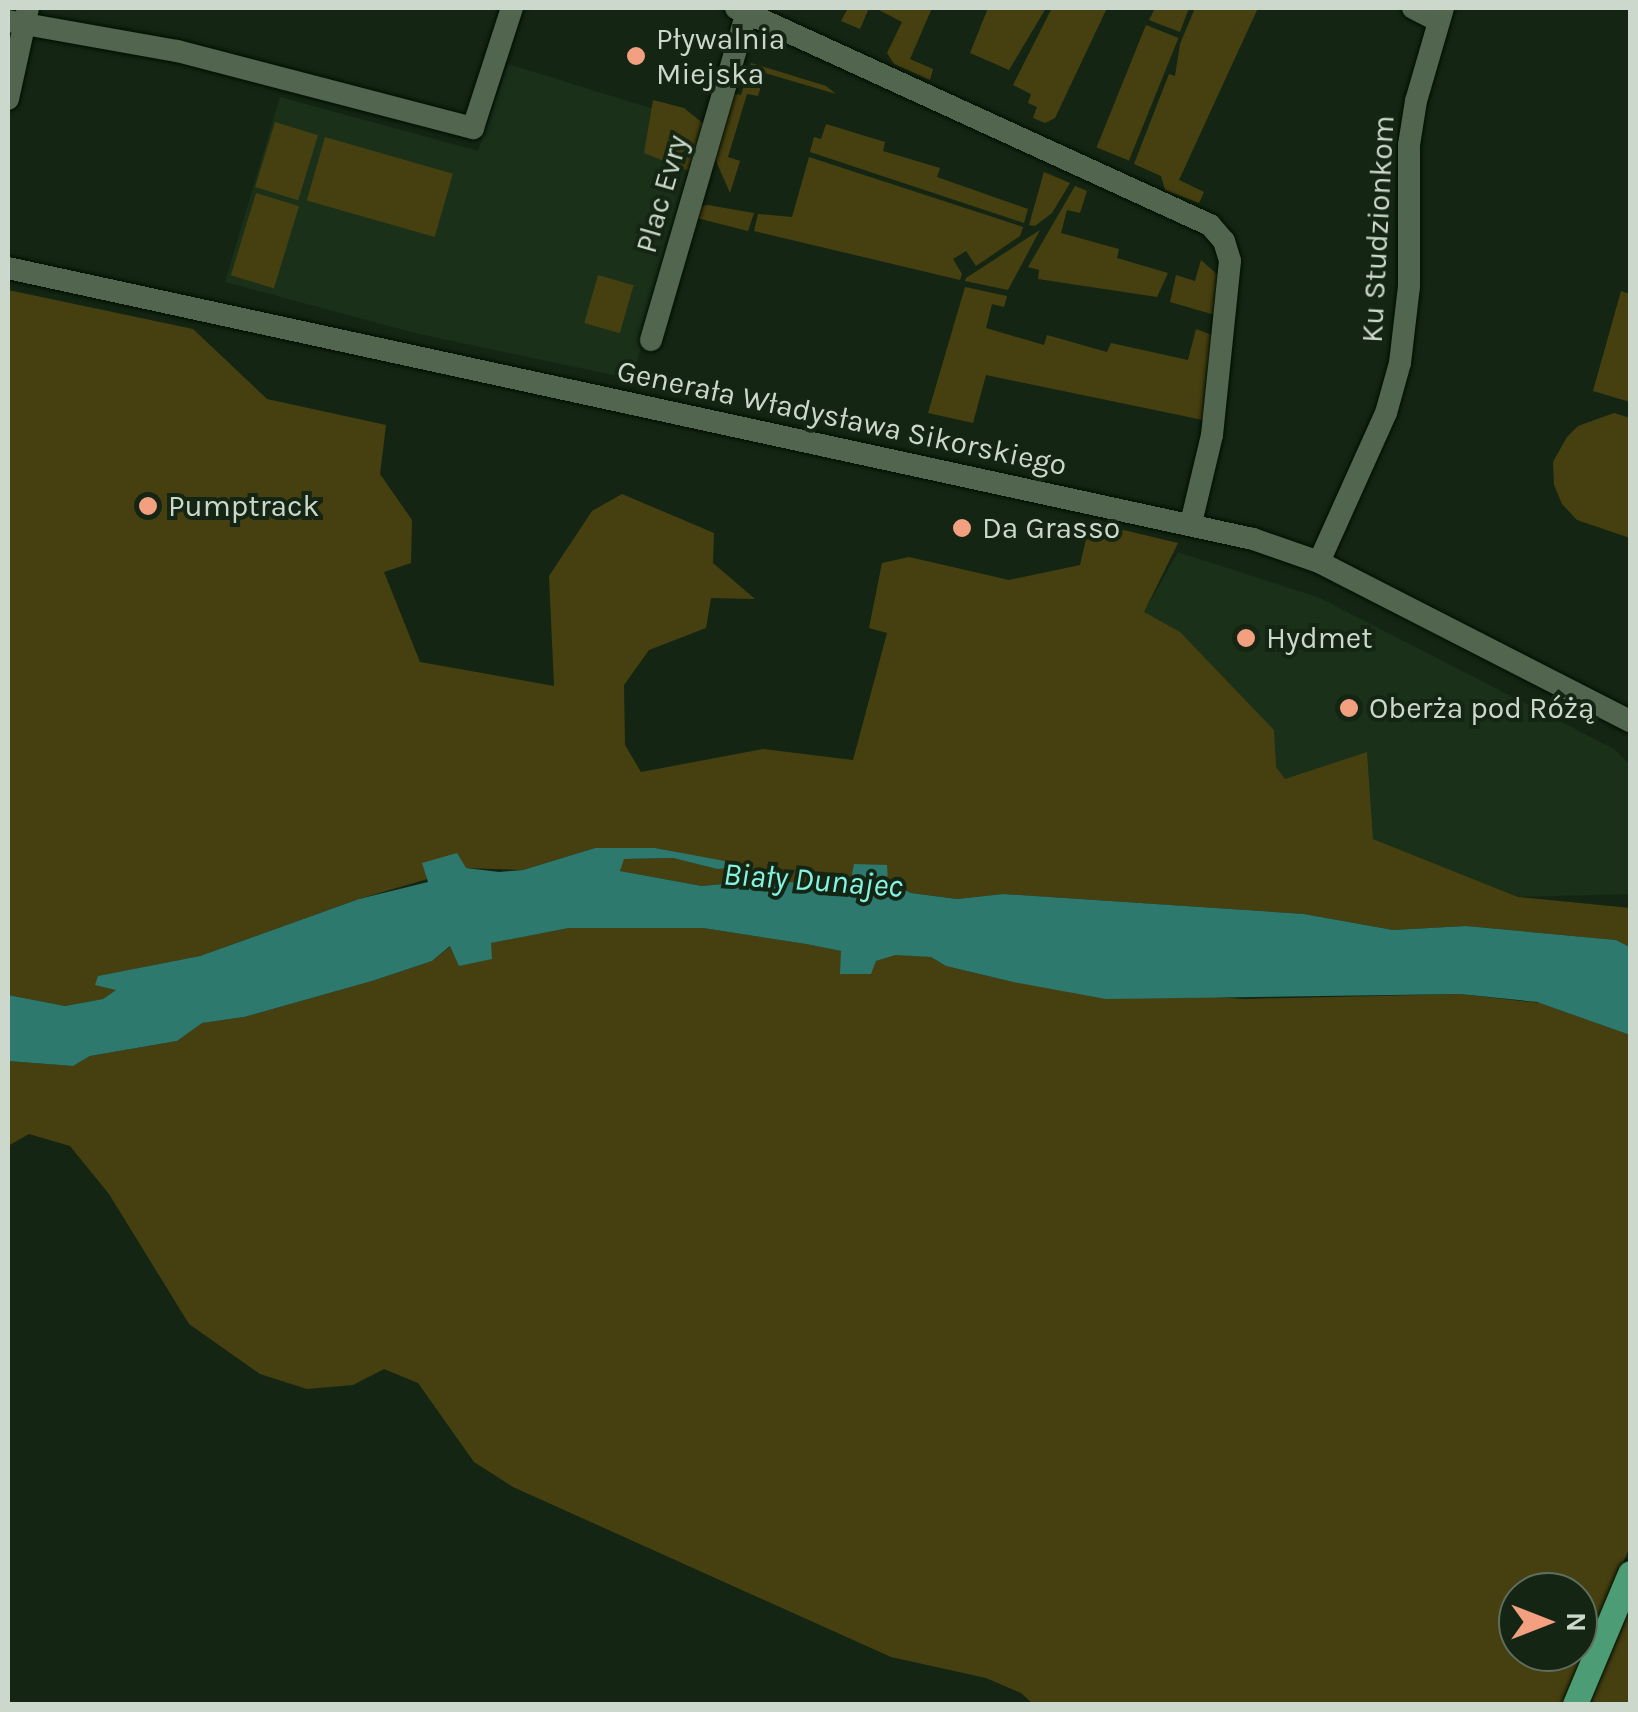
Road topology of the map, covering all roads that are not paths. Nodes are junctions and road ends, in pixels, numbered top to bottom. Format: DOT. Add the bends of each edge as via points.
graph roads {
  1 [pos="512,8"];
  2 [pos="1413,8"];
  3 [pos="744,9"];
  4 [pos="1440,14"];
  5 [pos="20,18"];
  6 [pos="8,98"];
  7 [pos="8,268"];
  8 [pos="651,340"];
  9 [pos="1191,523"];
  10 [pos="1319,562"];
  11 [pos="1630,720"];
  12 [pos="1630,1573"];
  13 [pos="1574,1704"];
  1 -- 5 [label="street" via="473,128"];
  2 -- 4 [label="street"];
  3 -- 8 [label="street, Plac Evry"];
  3 -- 9 [label="street" via="1210,225 1224,241 1230,261 1212,435"];
  4 -- 10 [label="street, Ku Studzionkom" via="1409,146 1409,286 1400,362 1386,413"];
  5 -- 6 [label="street"];
  7 -- 9 [label="street, Generała Władysława Sikorskiego"];
  9 -- 10 [label="street, Generała Władysława Sikorskiego"];
  10 -- 11 [label="street, Generała Władysława Sikorskiego"];
  12 -- 13 [label="main road"];
}
